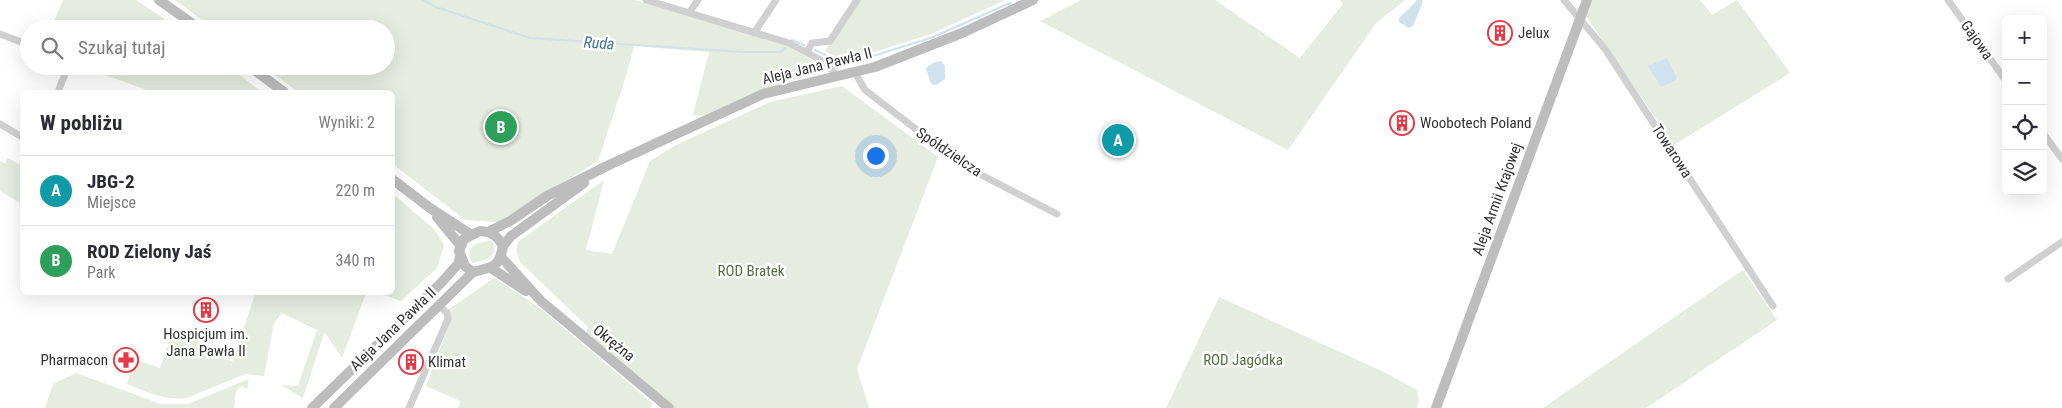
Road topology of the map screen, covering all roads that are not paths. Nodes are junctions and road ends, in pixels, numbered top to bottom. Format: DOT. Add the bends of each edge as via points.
graph roads {
  1 [pos="158,0"];
  2 [pos="646,0"];
  3 [pos="698,0"];
  4 [pos="776,0"];
  5 [pos="857,0"];
  6 [pos="1033,0"];
  7 [pos="1564,0"];
  8 [pos="1587,0"];
  9 [pos="1948,0"];
  10 [pos="659,2"];
  11 [pos="1017,3"];
  12 [pos="689,13"];
  13 [pos="1579,19"];
  14 [pos="187,20"];
  15 [pos="754,33"];
  16 [pos="0,34"];
  17 [pos="20,42"];
  18 [pos="807,52"];
  19 [pos="855,73"];
  20 [pos="65,75"];
  21 [pos="261,75"];
  22 [pos="2002,75"];
  23 [pos="836,77"];
  24 [pos="59,90"];
  25 [pos="281,90"];
  26 [pos="0,124"];
  27 [pos="20,136"];
  28 [pos="2047,138"];
  29 [pos="2062,159"];
  30 [pos="609,164"];
  31 [pos="395,181"];
  32 [pos="430,208"];
  33 [pos="1057,214"];
  34 [pos="490,231"];
  35 [pos="470,234"];
  36 [pos="2062,242"];
  37 [pos="460,245"];
  38 [pos="504,246"];
  39 [pos="501,257"];
  40 [pos="460,258"];
  41 [pos="491,268"];
  42 [pos="473,272"];
  43 [pos="2008,279"];
  44 [pos="541,301"];
  45 [pos="439,305"];
  46 [pos="1773,306"];
  47 [pos="658,404"];
  48 [pos="312,408"];
  49 [pos="334,408"];
  50 [pos="409,408"];
  51 [pos="669,408"];
  52 [pos="1436,408"];
  1 -- 14 [label="street"];
  2 -- 10 [label="street"];
  3 -- 12 [label="street"];
  4 -- 15 [label="street"];
  5 -- 18 [label="street" via="830,41 812,43"];
  6 -- 11 [label="street, Aleja Jana Pawła II"];
  7 -- 13 [label="street, Towarowa"];
  8 -- 13 [label="street, Aleja Armii Krajowej"];
  9 -- 22 [label="street, Gajowa"];
  10 -- 12 [label="street"];
  11 -- 19 [label="street, Aleja Jana Pawła II" via="904,57"];
  12 -- 15 [label="street"];
  13 -- 46 [label="street, Towarowa" via="1607,52"];
  13 -- 52 [label="street, Aleja Armii Krajowej"];
  15 -- 18 [label="street"];
  16 -- 17 [label="street"];
  18 -- 23 [label="street" via="828,64"];
  19 -- 23 [label="street, Aleja Jana Pawła II"];
  19 -- 33 [label="street, Spółdzielcza" via="866,90 956,160"];
  20 -- 24 [label="street"];
  21 -- 25 [label="street"];
  23 -- 30 [label="street, Aleja Jana Pawła II" via="763,94"];
  26 -- 27 [label="street"];
  28 -- 29 [label="street"];
  30 -- 34 [label="street, Aleja Jana Pawła II" via="547,196"];
  30 -- 38 [label="street, Aleja Jana Pawła II" via="511,236"];
  31 -- 32 [label="street"];
  32 -- 35 [label="street"];
  32 -- 37 [label="street"];
  34 -- 35 [label="street"];
  34 -- 38 [label="street"];
  35 -- 37 [label="street"];
  36 -- 43 [label="street"];
  37 -- 40 [label="street"];
  38 -- 39 [label="street"];
  39 -- 41 [label="street"];
  39 -- 44 [label="street, Okrężna"];
  40 -- 42 [label="street"];
  40 -- 48 [label="street, Aleja Jana Pawła II" via="441,283"];
  41 -- 42 [label="street"];
  41 -- 44 [label="street, Okrężna"];
  42 -- 45 [label="street, Aleja Jana Pawła II"];
  44 -- 47 [label="street, Okrężna"];
  45 -- 49 [label="street, Aleja Jana Pawła II"];
  45 -- 50 [label="street" via="448,318"];
  47 -- 51 [label="street, Okrężna"];
}
